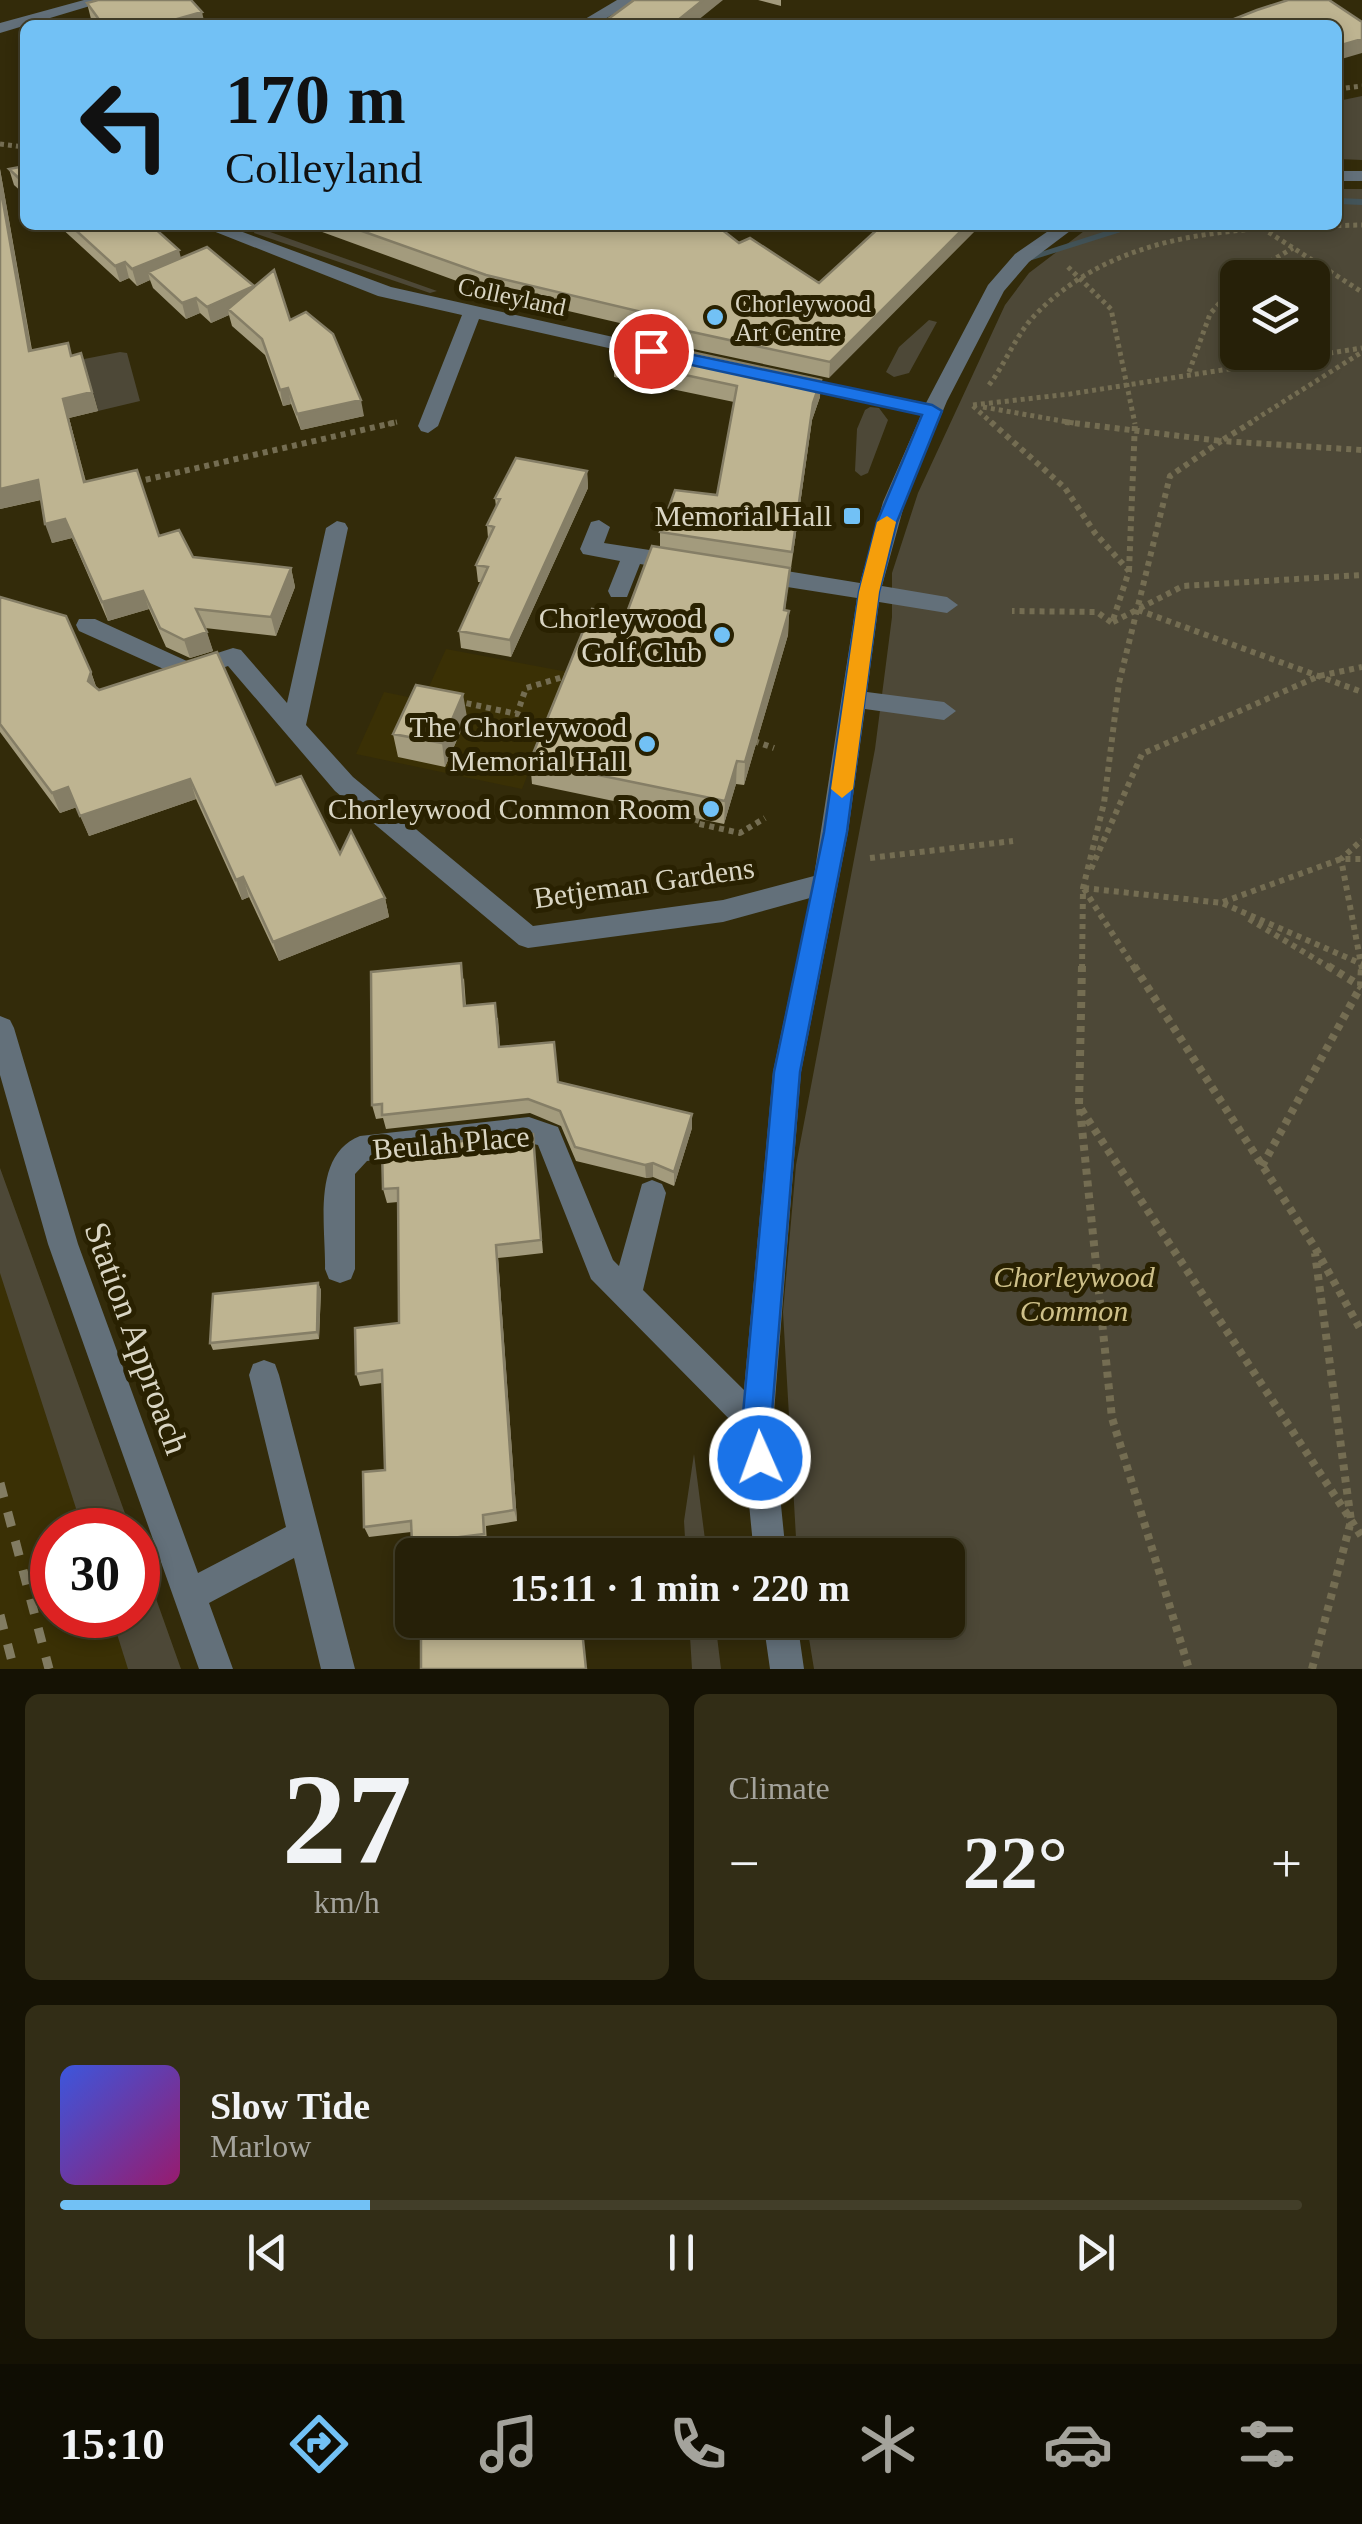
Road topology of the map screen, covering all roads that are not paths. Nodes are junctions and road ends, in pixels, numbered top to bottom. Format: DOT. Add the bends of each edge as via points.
graph roads {
  1 [pos="102,0"];
  2 [pos="629,0"];
  3 [pos="29,20"];
  4 [pos="592,20"];
  5 [pos="220,230"];
  6 [pos="1057,230"];
  7 [pos="472,313"];
  8 [pos="670,355"];
  9 [pos="766,376"];
  10 [pos="932,411"];
  11 [pos="428,426"];
  12 [pos="337,528"];
  13 [pos="595,538"];
  14 [pos="633,555"];
  15 [pos="619,591"];
  16 [pos="869,592"];
  17 [pos="947,605"];
  18 [pos="88,626"];
  19 [pos="188,671"];
  20 [pos="158,682"];
  21 [pos="856,700"];
  22 [pos="944,711"];
  23 [pos="294,727"];
  24 [pos="826,873"];
  25 [pos="0,1028"];
  26 [pos="652,1193"];
  27 [pos="340,1269"];
  28 [pos="627,1296"];
  29 [pos="264,1376"];
  30 [pos="757,1425"];
  31 [pos="305,1536"];
  32 [pos="768,1538"];
  33 [pos="189,1595"];
  34 [pos="783,1638"];
  35 [pos="216,1669"];
  36 [pos="338,1669"];
  37 [pos="787,1669"];
  1 -- 3 [label="street"];
  2 -- 4 [label="street"];
  5 -- 7 [label="street, Colleyland" via="385,292"];
  6 -- 10 [label="street" via="995,288"];
  7 -- 8 [label="street, Colleyland"];
  7 -- 11 [label="street"];
  9 -- 10 [label="street"];
  10 -- 16 [label="street" via="887,522"];
  12 -- 23 [label="street"];
  13 -- 14 [label="street"];
  14 -- 15 [label="street"];
  14 -- 16 [label="street"];
  16 -- 17 [label="street"];
  16 -- 21 [label="street"];
  18 -- 19 [label="street"];
  19 -- 20 [label="street, Betjeman Gardens"];
  19 -- 23 [label="street, Betjeman Gardens" via="232,656"];
  21 -- 22 [label="street"];
  21 -- 24 [label="street"];
  23 -- 24 [label="street, Betjeman Gardens" via="344,784 528,937 722,910"];
  24 -- 30 [label="street" via="787,1072"];
  25 -- 33 [label="street, Station Approach" via="63,1244"];
  26 -- 28 [label="street"];
  27 -- 28 [label="street, Beulah Place" via="341,1169 360,1149 529,1130 548,1136 602,1269"];
  28 -- 30 [label="street, Beulah Place"];
  29 -- 31 [label="street"];
  30 -- 32 [label="street"];
  31 -- 33 [label="street"];
  31 -- 36 [label="street"];
  33 -- 35 [label="street, Station Approach"];
  34 -- 37 [label="street"];
}
